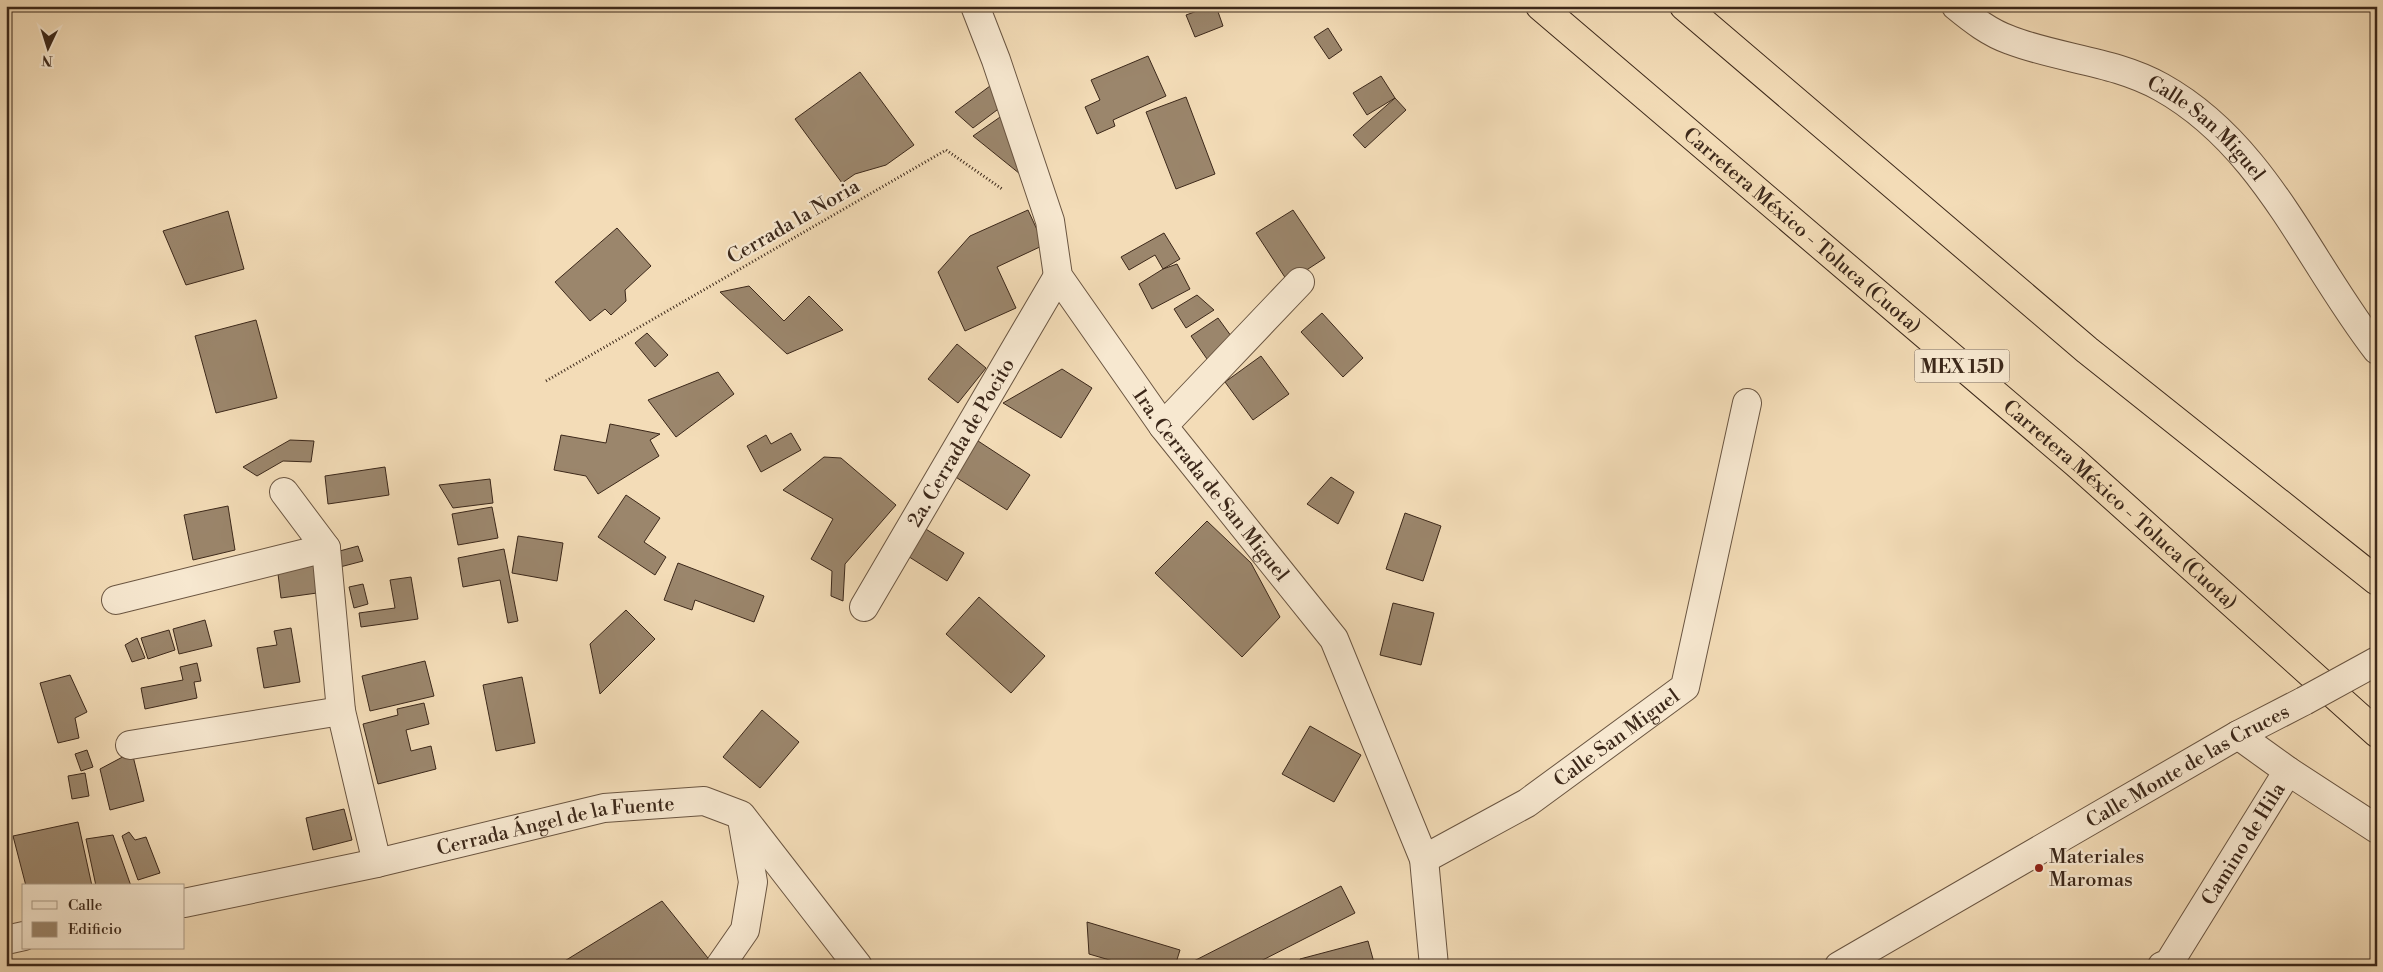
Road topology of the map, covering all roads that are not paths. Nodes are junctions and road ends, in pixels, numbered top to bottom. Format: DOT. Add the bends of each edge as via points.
graph roads {
  1 [pos="975,6"];
  2 [pos="1540,6"];
  3 [pos="1684,6"];
  4 [pos="1956,6"];
  5 [pos="1058,276"];
  6 [pos="1300,282"];
  7 [pos="2377,350"];
  8 [pos="1747,403"];
  9 [pos="1162,426"];
  10 [pos="284,492"];
  11 [pos="326,548"];
  12 [pos="2377,582"];
  13 [pos="116,600"];
  14 [pos="864,607"];
  15 [pos="2377,660"];
  16 [pos="341,711"];
  17 [pos="2238,734"];
  18 [pos="2377,734"];
  19 [pos="130,745"];
  20 [pos="2288,771"];
  21 [pos="741,816"];
  22 [pos="2377,829"];
  23 [pos="1424,859"];
  24 [pos="378,863"];
  25 [pos="185,903"];
  26 [pos="22,936"];
  27 [pos="6,940"];
  28 [pos="2166,965"];
  29 [pos="720,966"];
  30 [pos="858,966"];
  31 [pos="1434,966"];
  32 [pos="1839,966"];
  1 -- 5 [label="street, 1ra. Cerrada de San Miguel" via="1050,222"];
  2 -- 18 [label="highway, Carretera México - Toluca (Cuota) / MEX 15D" via="2076,463"];
  3 -- 12 [label="highway" via="2087,350"];
  4 -- 7 [label="street, Calle San Miguel" via="1986,28 2010,40 2131,74 2188,103 2222,131 2260,173"];
  5 -- 9 [label="street, 1ra. Cerrada de San Miguel"];
  5 -- 14 [label="street, 2a. Cerrada de Pocito"];
  6 -- 9 [label="street"];
  8 -- 23 [label="street, Calle San Miguel" via="1685,687 1527,803"];
  9 -- 23 [label="street, 1ra. Cerrada de San Miguel" via="1334,639"];
  10 -- 11 [label="street"];
  11 -- 13 [label="street"];
  11 -- 16 [label="street"];
  15 -- 17 [label="street, Calle Monte de las Cruces, bridge"];
  16 -- 19 [label="street"];
  16 -- 24 [label="street"];
  17 -- 20 [label="street, Camino de Hila"];
  17 -- 32 [label="street, Calle Monte de las Cruces"];
  20 -- 22 [label="street"];
  20 -- 28 [label="street, Camino de Hila"];
  21 -- 24 [label="street, Cerrada Ángel de la Fuente" via="704,801 604,808"];
  21 -- 29 [label="street" via="753,882 744,930"];
  21 -- 30 [label="street, Cerrada Ángel de la Fuente"];
  23 -- 31 [label="street, 1ra. Cerrada de San Miguel"];
  24 -- 25 [label="street, Cerrada Ángel de la Fuente"];
  26 -- 27 [label="street"];
}
